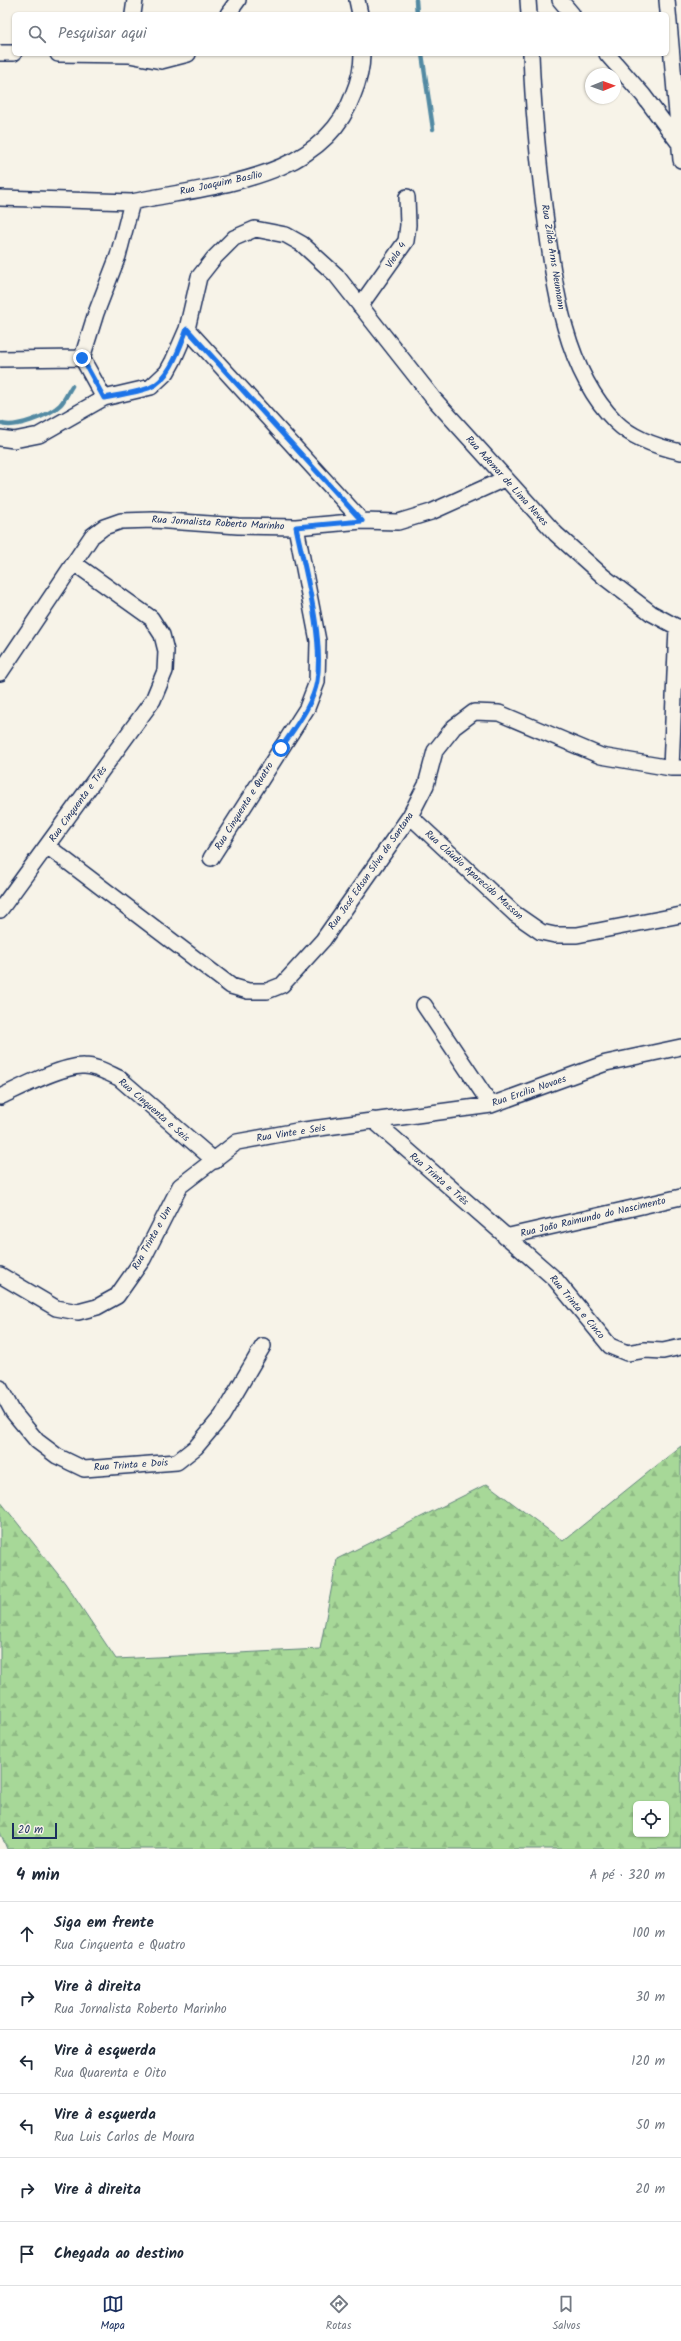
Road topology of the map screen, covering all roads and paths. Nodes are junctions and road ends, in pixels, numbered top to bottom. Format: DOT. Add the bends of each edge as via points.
graph roads {
  1 [pos="134,0"];
  2 [pos="238,0"];
  3 [pos="357,0"];
  4 [pos="528,0"];
  5 [pos="560,0"];
  6 [pos="667,0"];
  7 [pos="133,12"];
  8 [pos="229,12"];
  9 [pos="360,12"];
  10 [pos="529,12"];
  11 [pos="570,12"];
  12 [pos="668,12"];
  13 [pos="669,24"];
  14 [pos="0,53"];
  15 [pos="12,53"];
  16 [pos="134,56"];
  17 [pos="180,56"];
  18 [pos="362,56"];
  19 [pos="531,56"];
  20 [pos="609,56"];
  21 [pos="679,143"];
  22 [pos="681,160"];
  23 [pos="407,197"];
  24 [pos="0,198"];
  25 [pos="132,202"];
  26 [pos="360,306"];
  27 [pos="187,329"];
  28 [pos="82,358"];
  29 [pos="0,359"];
  30 [pos="104,398"];
  31 [pos="0,438"];
  32 [pos="681,452"];
  33 [pos="504,479"];
  34 [pos="362,521"];
  35 [pos="296,527"];
  36 [pos="74,563"];
  37 [pos="679,627"];
  38 [pos="0,673"];
  39 [pos="676,768"];
  40 [pos="410,816"];
  41 [pos="47,846"];
  42 [pos="211,858"];
  43 [pos="0,910"];
  44 [pos="681,915"];
  45 [pos="282,985"];
  46 [pos="424,1005"];
  47 [pos="681,1047"];
  48 [pos="0,1097"];
  49 [pos="490,1105"];
  50 [pos="373,1120"];
  51 [pos="215,1161"];
  52 [pos="681,1197"];
  53 [pos="505,1237"];
  54 [pos="0,1275"];
  55 [pos="263,1346"];
  56 [pos="681,1347"];
  57 [pos="0,1388"];
  1 -- 7 [label="street"];
  2 -- 8 [label="street"];
  3 -- 9 [label="street"];
  4 -- 10 [label="street"];
  5 -- 11 [label="street"];
  6 -- 12 [label="street"];
  13 -- 21 [label="street"];
  14 -- 15 [label="street"];
  16 -- 17 [label="street" via="161,61"];
  18 -- 25 [label="street, Rua Joaquim Basílio" via="348,109 336,128 293,163 240,180"];
  19 -- 32 [label="street, Rua Zilda Arns Neumann" via="534,128 552,269 570,345 584,376 617,424 638,438 659,447"];
  20 -- 21 [label="street"];
  21 -- 22 [label="street"];
  23 -- 26 [label="street, Viela 4" via="406,241"];
  24 -- 25 [label="street, Rua Joaquim Basílio"];
  25 -- 28 [label="street" via="118,256"];
  26 -- 27 [label="street, Rua Ademar de Lima Neves" via="324,262 302,244 286,235 255,229 234,238 200,277"];
  26 -- 33 [label="street, Rua Ademar de Lima Neves" via="433,398"];
  27 -- 30 [label="street, Rua Ademar de Lima Neves" via="170,366 151,387"];
  27 -- 34 [label="street"];
  28 -- 29 [label="street"];
  28 -- 30 [label="street"];
  30 -- 31 [label="street, Rua Ademar de Lima Neves" via="39,435 14,440"];
  33 -- 34 [label="street, Rua Jornalista Roberto Marinho" via="460,500 409,519 398,522"];
  33 -- 37 [label="street, Rua Ademar de Lima Neves" via="556,534 604,577 651,613"];
  34 -- 35 [label="street, Rua Jornalista Roberto Marinho"];
  35 -- 36 [label="street, Rua Jornalista Roberto Marinho" via="154,520 121,521 104,527 92,536"];
  35 -- 42 [label="street, Rua Cinquenta e Quatro" via="318,641 317,682 307,708"];
  36 -- 38 [label="street, Rua Jornalista Roberto Marinho"];
  36 -- 41 [label="street, Rua Cinquenta e Três" via="151,618 164,640 165,672 153,700"];
  37 -- 39 [label="street"];
  39 -- 40 [label="street, Rua José Edson Silva de Santana" via="601,756 499,713 474,712 454,727 435,751 426,785"];
  40 -- 44 [label="street, Rua Cláudio Aparecido Masson" via="515,914 541,932 576,935"];
  40 -- 45 [label="street, Rua José Edson Silva de Santana" via="323,940"];
  41 -- 43 [label="street"];
  41 -- 45 [label="street, Rua Cinquenta e Três" via="231,986 248,991 267,991"];
  46 -- 49 [label="street"];
  47 -- 49 [label="street, Rua Ercilia Novaes" via="606,1063"];
  48 -- 51 [label="street, Rua Cinquenta e Seis" via="68,1068 84,1066 101,1070 118,1078"];
  49 -- 50 [label="street, Rua Ercilia Novaes"];
  50 -- 51 [label="street, Rua Vinte e Seis" via="237,1142"];
  50 -- 53 [label="street, Rua Trinta e Três"];
  51 -- 54 [label="street, Rua Trinta e Um" via="180,1186 143,1259 117,1296 97,1307 78,1312 56,1308"];
  52 -- 53 [label="street, Rua João Raimundo do Nascimento"];
  53 -- 56 [label="street, Rua Trinta e Cinco" via="555,1279 610,1346 627,1353"];
  55 -- 57 [label="street, Rua Trinta e Dois" via="222,1416 196,1446 177,1462 84,1468 57,1456 37,1441 13,1412"];
}
